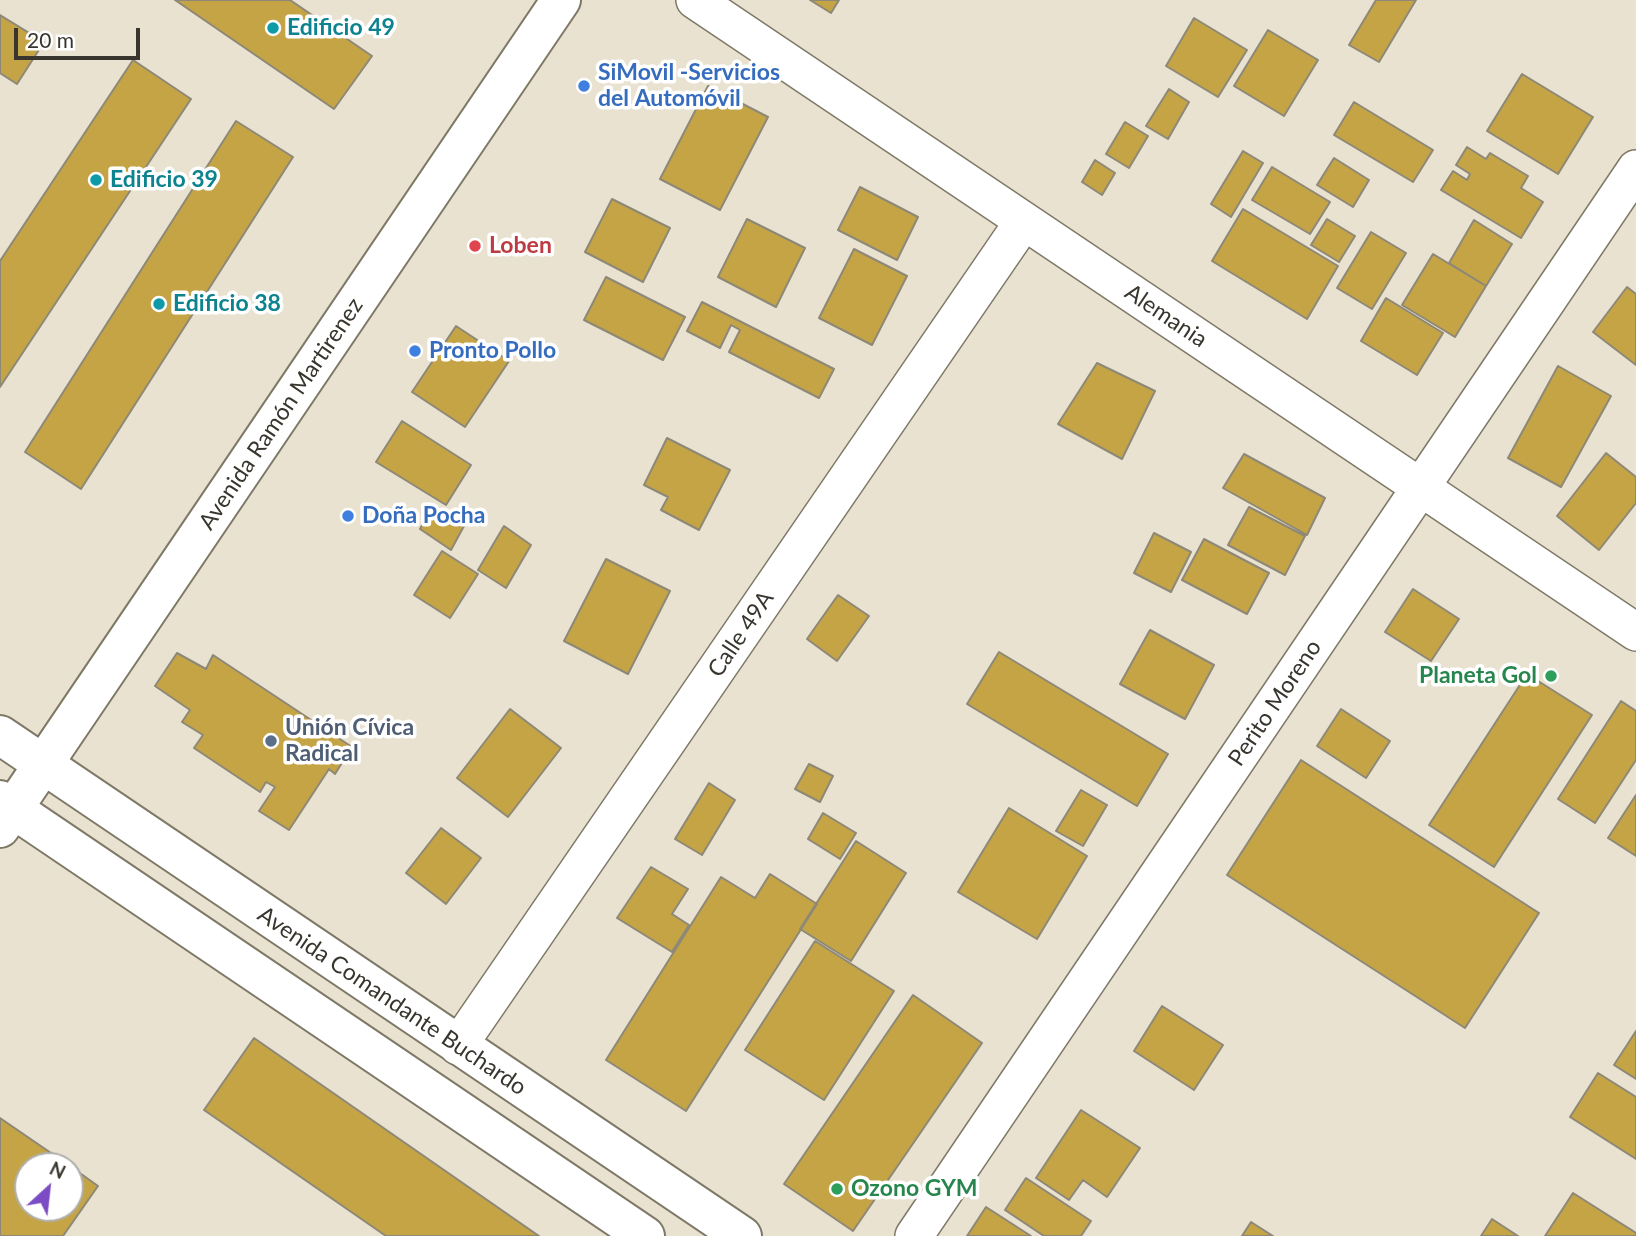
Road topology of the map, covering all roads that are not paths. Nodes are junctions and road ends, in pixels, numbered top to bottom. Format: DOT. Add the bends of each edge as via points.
graph roads {
  1 [pos="561,0"];
  2 [pos="695,0"];
  3 [pos="1636,169"];
  4 [pos="1024,221"];
  5 [pos="1421,487"];
  6 [pos="1636,632"];
  7 [pos="0,735"];
  8 [pos="43,764"];
  9 [pos="4,812"];
  10 [pos="458,1046"];
  11 [pos="646,1236"];
  12 [pos="742,1236"];
  13 [pos="914,1236"];
  1 -- 8 [label="main road, Avenida Ramón Martirenez"];
  2 -- 4 [label="street, Alemania"];
  3 -- 5 [label="street, Perito Moreno"];
  4 -- 5 [label="street, Alemania"];
  4 -- 10 [label="street, Calle 49A"];
  5 -- 6 [label="street, Alemania"];
  5 -- 13 [label="street, Perito Moreno"];
  7 -- 8 [label="main road, Avenida Comandante Buchardo"];
  8 -- 9 [label="main road, Avenida Ramón Martirenez"];
  8 -- 10 [label="main road, Avenida Comandante Buchardo"];
  9 -- 11 [label="main road"];
  10 -- 12 [label="main road, Avenida Comandante Buchardo"];
}
